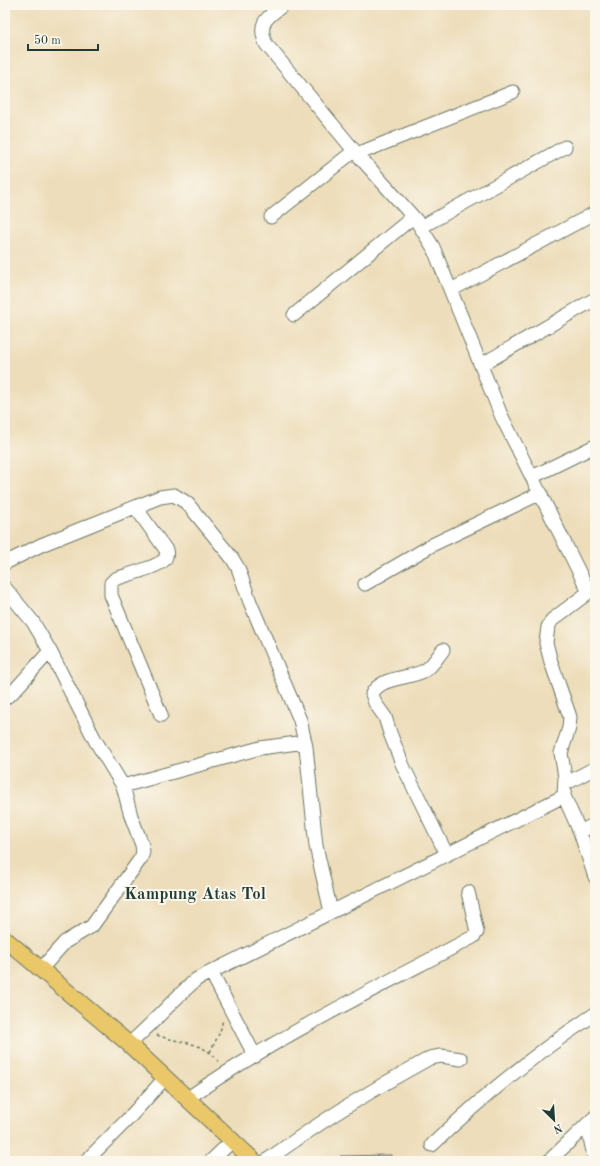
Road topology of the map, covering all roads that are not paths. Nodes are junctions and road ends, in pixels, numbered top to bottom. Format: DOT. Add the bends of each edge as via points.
graph roads {
  1 [pos="283,5"];
  2 [pos="513,92"];
  3 [pos="565,147"];
  4 [pos="356,152"];
  5 [pos="595,213"];
  6 [pos="272,217"];
  7 [pos="417,222"];
  8 [pos="451,290"];
  9 [pos="595,299"];
  10 [pos="294,315"];
  11 [pos="481,365"];
  12 [pos="595,446"];
  13 [pos="532,477"];
  14 [pos="540,493"];
  15 [pos="136,508"];
  16 [pos="5,563"];
  17 [pos="365,584"];
  18 [pos="5,588"];
  19 [pos="592,590"];
  20 [pos="443,650"];
  21 [pos="50,652"];
  22 [pos="5,698"];
  23 [pos="161,715"];
  24 [pos="305,742"];
  25 [pos="595,768"];
  26 [pos="123,786"];
  27 [pos="565,790"];
  28 [pos="595,824"];
  29 [pos="580,832"];
  30 [pos="447,855"];
  31 [pos="594,874"];
  32 [pos="468,892"];
  33 [pos="331,912"];
  34 [pos="5,939"];
  35 [pos="41,969"];
  36 [pos="211,972"];
  37 [pos="595,1014"];
  38 [pos="129,1044"];
  39 [pos="259,1054"];
  40 [pos="461,1059"];
  41 [pos="166,1077"];
  42 [pos="188,1098"];
  43 [pos="591,1120"];
  44 [pos="232,1140"];
  45 [pos="432,1145"];
  46 [pos="86,1161"];
  47 [pos="212,1161"];
  48 [pos="254,1161"];
  49 [pos="266,1161"];
  50 [pos="549,1161"];
  51 [pos="595,1161"];
  1 -- 4 [label="street" via="265,20 262,28 266,44"];
  2 -- 4 [label="street"];
  3 -- 7 [label="street"];
  4 -- 6 [label="street"];
  4 -- 7 [label="street"];
  5 -- 8 [label="street"];
  7 -- 8 [label="street" via="433,246"];
  7 -- 10 [label="street"];
  8 -- 11 [label="street"];
  9 -- 11 [label="street"];
  11 -- 13 [label="street" via="501,415"];
  12 -- 13 [label="street"];
  13 -- 14 [label="street"];
  14 -- 17 [label="street" via="434,544"];
  14 -- 19 [label="street"];
  15 -- 16 [label="street" via="41,545"];
  15 -- 23 [label="street" via="167,554 164,560 157,564 115,579 111,583 111,595"];
  15 -- 24 [label="street" via="168,495 180,497 232,558 300,720"];
  18 -- 21 [label="street" via="33,622"];
  19 -- 27 [label="street" via="552,620 546,635 547,652 570,717 561,753"];
  20 -- 30 [label="street" via="428,668 414,676 385,683 372,694 385,717 403,766"];
  21 -- 22 [label="street"];
  21 -- 26 [label="street" via="95,740"];
  24 -- 26 [label="street" via="260,748"];
  24 -- 33 [label="street" via="316,846"];
  25 -- 27 [label="street"];
  26 -- 35 [label="street" via="142,845 141,858 92,926 65,942"];
  27 -- 29 [label="street"];
  27 -- 30 [label="street"];
  28 -- 29 [label="street"];
  29 -- 31 [label="street"];
  30 -- 33 [label="street"];
  32 -- 39 [label="street" via="477,932 473,937 391,979"];
  33 -- 36 [label="street"];
  34 -- 35 [label="main road"];
  35 -- 38 [label="main road"];
  36 -- 38 [label="street" via="187,988"];
  36 -- 39 [label="street"];
  37 -- 45 [label="street" via="525,1062 479,1100"];
  38 -- 41 [label="main road"];
  39 -- 42 [label="street" via="225,1072"];
  40 -- 49 [label="street" via="441,1056 430,1058 303,1134"];
  41 -- 42 [label="main road"];
  41 -- 46 [label="street"];
  42 -- 44 [label="main road"];
  43 -- 50 [label="street"];
  43 -- 51 [label="street"];
  44 -- 47 [label="street"];
  44 -- 48 [label="main road"];
}
